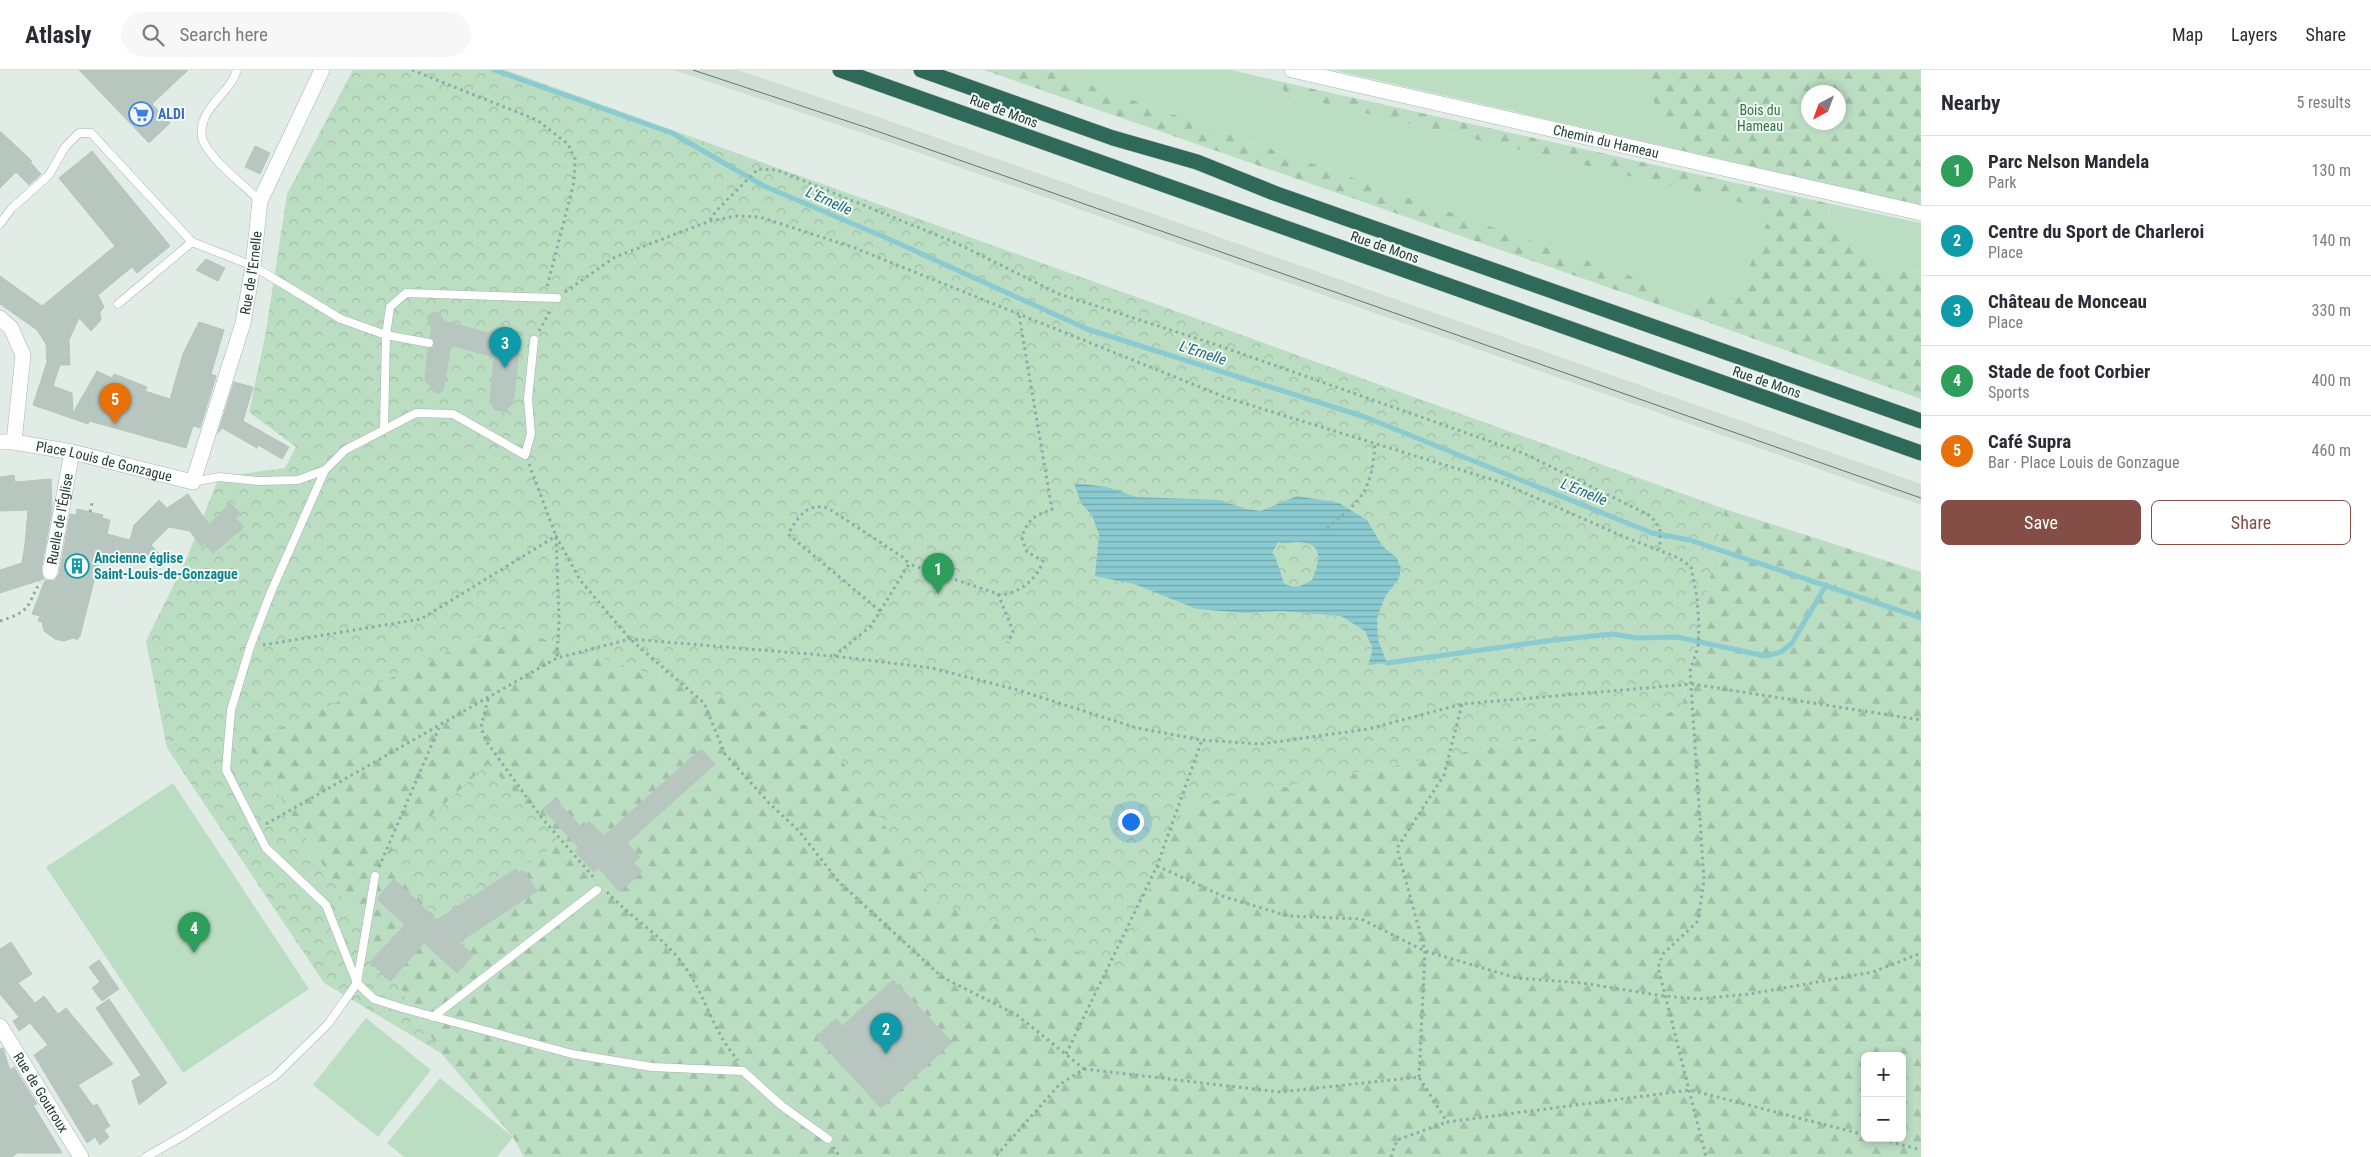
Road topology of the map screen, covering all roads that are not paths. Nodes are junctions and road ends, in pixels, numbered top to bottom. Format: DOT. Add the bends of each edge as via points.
graph roads {
  1 [pos="237,70"];
  2 [pos="322,70"];
  3 [pos="840,70"];
  4 [pos="921,70"];
  5 [pos="1292,70"];
  6 [pos="260,201"];
  7 [pos="1921,213"];
  8 [pos="0,224"];
  9 [pos="192,242"];
  10 [pos="253,266"];
  11 [pos="557,298"];
  12 [pos="118,304"];
  13 [pos="0,318"];
  14 [pos="386,334"];
  15 [pos="534,340"];
  16 [pos="429,343"];
  17 [pos="1921,421"];
  18 [pos="384,428"];
  19 [pos="7,442"];
  20 [pos="72,452"];
  21 [pos="1921,453"];
  22 [pos="325,470"];
  23 [pos="194,482"];
  24 [pos="50,572"];
  25 [pos="375,876"];
  26 [pos="600,887"];
  27 [pos="357,983"];
  28 [pos="432,1017"];
  29 [pos="0,1026"];
  30 [pos="828,1139"];
  31 [pos="82,1157"];
  32 [pos="146,1157"];
  1 -- 6 [label="lane" via="232,85 206,114 202,139 210,152"];
  2 -- 6 [label="street, Rue de l'Ernelle"];
  3 -- 21 [label="highway, Rue de Mons"];
  4 -- 17 [label="highway, Rue de Mons" via="1113,138 1198,162 1274,194"];
  5 -- 7 [label="street, Chemin du Hameau"];
  6 -- 10 [label="street, Rue de l'Ernelle"];
  8 -- 9 [label="lane" via="49,175 65,147 79,133 92,133"];
  9 -- 10 [label="lane"];
  9 -- 12 [label="lane"];
  10 -- 14 [label="lane" via="341,319"];
  10 -- 23 [label="street, Rue de l'Ernelle" via="243,323"];
  11 -- 14 [label="lane" via="406,293 390,307"];
  13 -- 19 [label="street" via="11,328 23,355"];
  14 -- 16 [label="lane"];
  14 -- 18 [label="lane"];
  15 -- 18 [label="lane" via="528,399 532,434 525,455 453,414 416,413"];
  18 -- 22 [label="lane" via="345,450"];
  19 -- 20 [label="street, Place Louis de Gonzague"];
  20 -- 23 [label="street, Place Louis de Gonzague"];
  20 -- 24 [label="street, Ruelle de l'Église"];
  22 -- 23 [label="lane" via="298,480 258,481 219,477"];
  22 -- 27 [label="lane" via="250,647 231,710 226,770 266,848 326,905"];
  25 -- 27 [label="lane"];
  26 -- 28 [label="lane"];
  27 -- 28 [label="lane" via="374,999"];
  27 -- 32 [label="lane" via="328,1024 275,1076"];
  28 -- 30 [label="lane" via="572,1054 652,1067 743,1071 782,1106"];
  29 -- 31 [label="street, Rue de Goutroux"];
}
